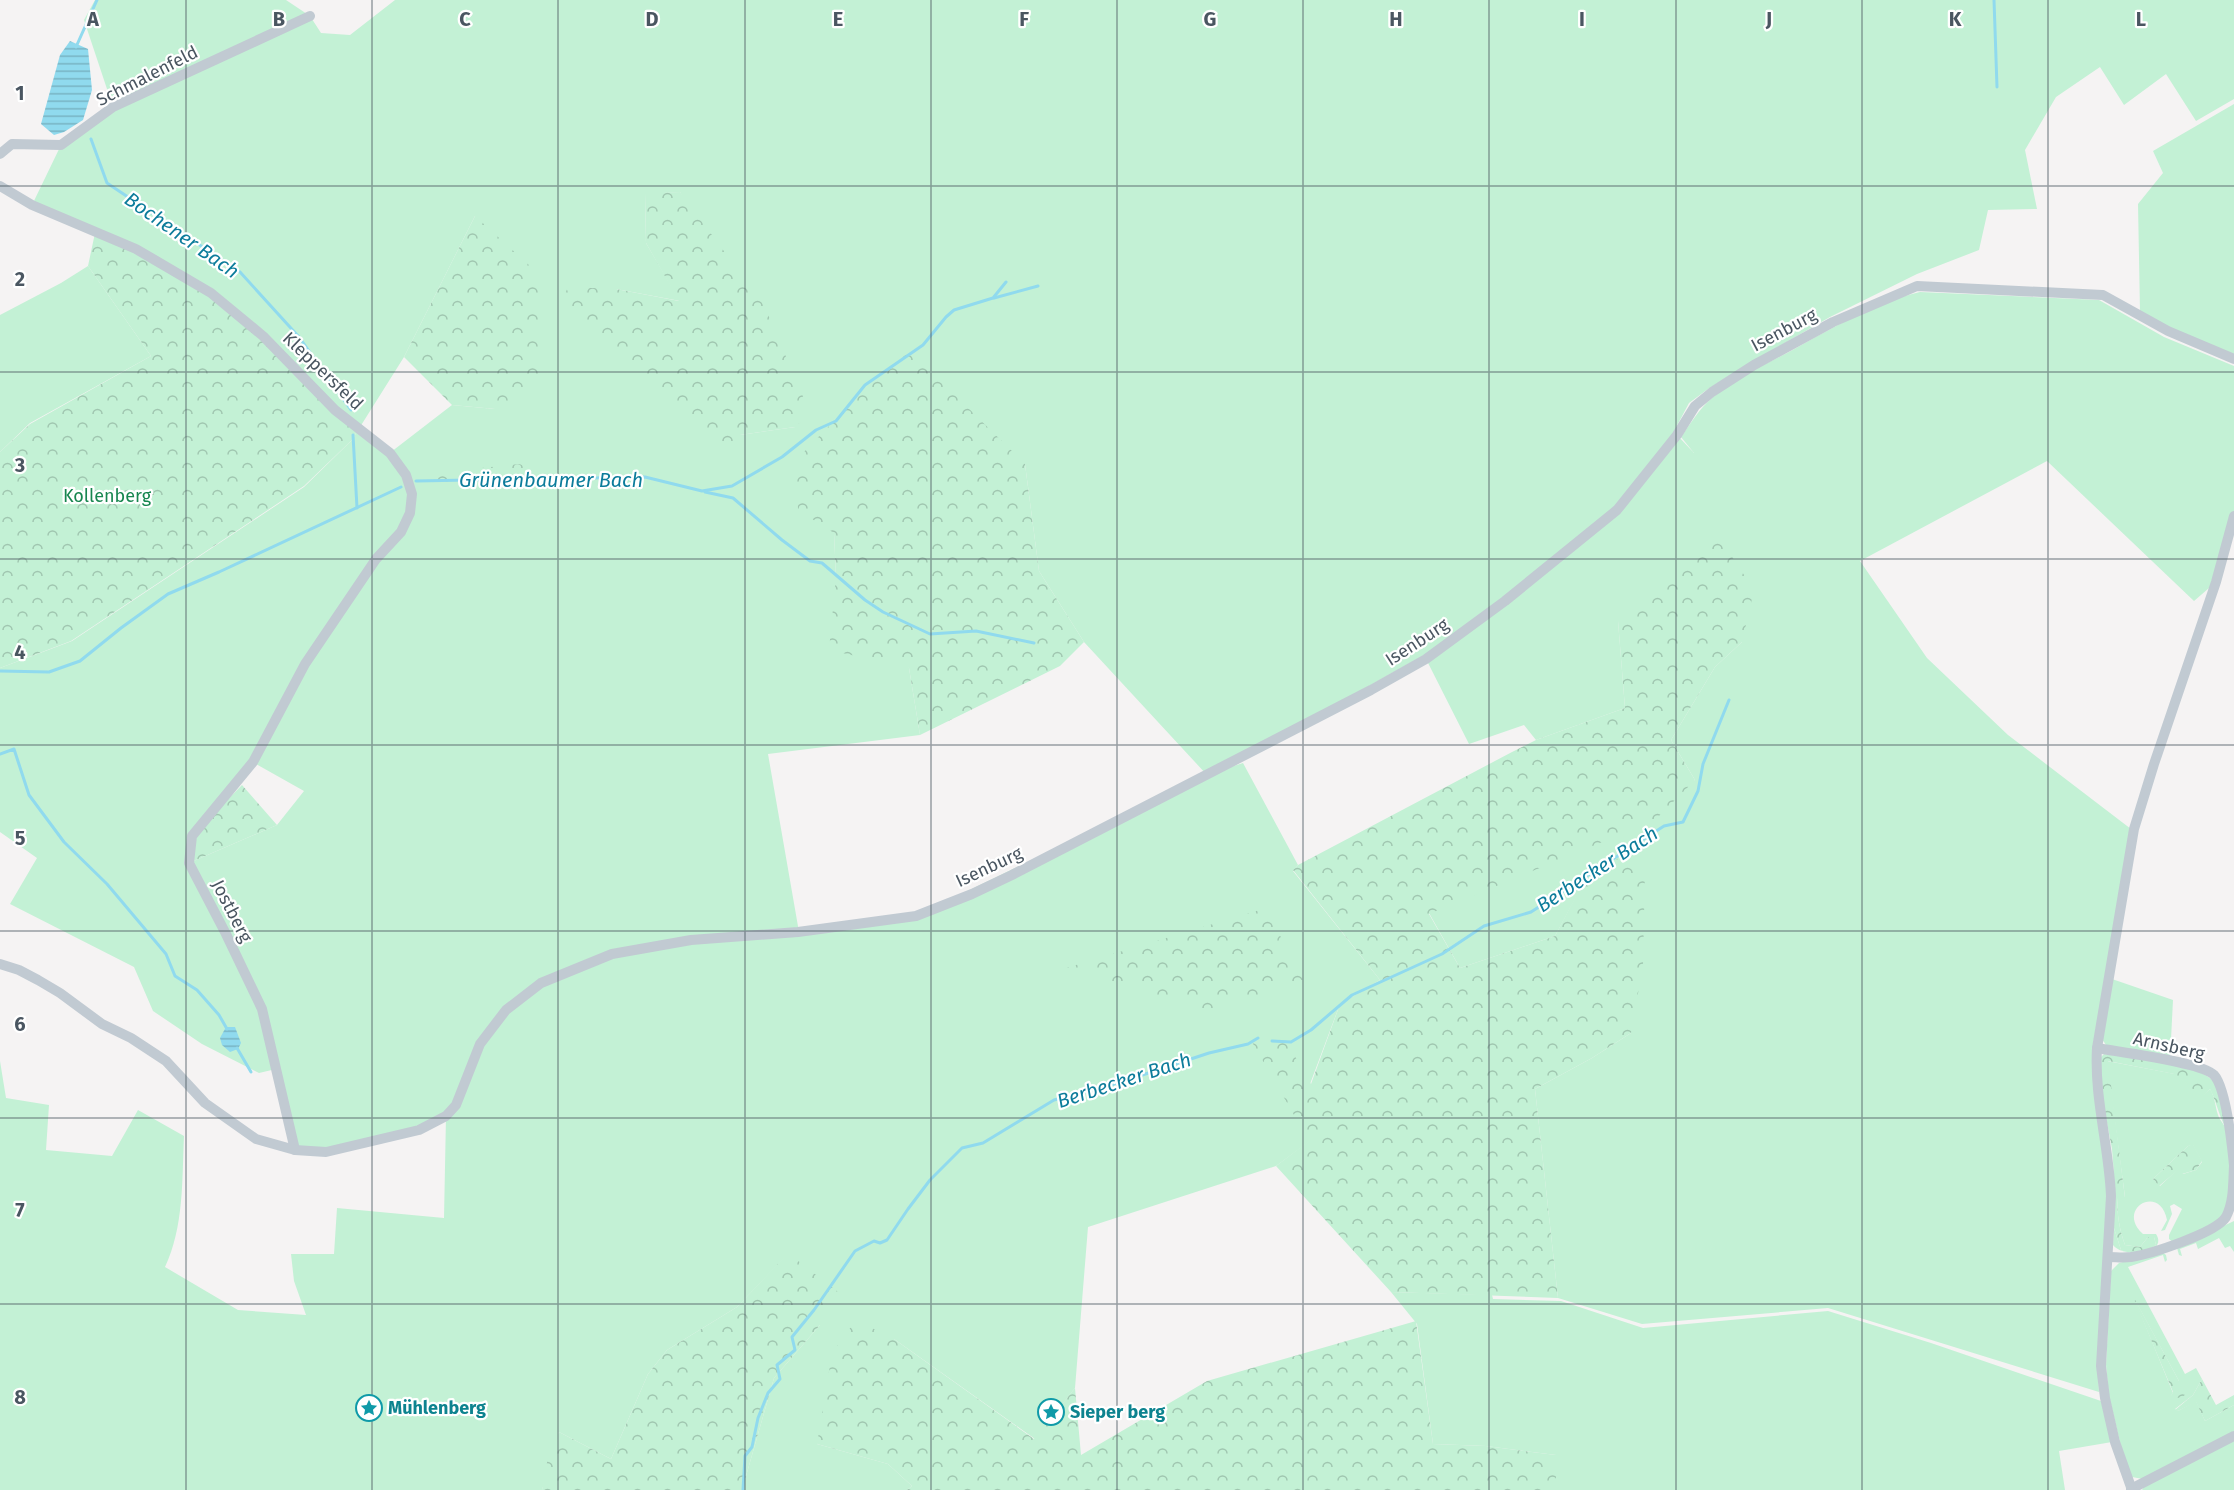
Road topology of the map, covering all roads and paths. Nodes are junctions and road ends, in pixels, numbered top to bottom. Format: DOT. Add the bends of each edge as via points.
graph roads {
  1 [pos="310,16"];
  2 [pos="0,154"];
  3 [pos="0,186"];
  4 [pos="2234,359"];
  5 [pos="2234,516"];
  6 [pos="280,710"];
  7 [pos="0,964"];
  8 [pos="2097,1048"];
  9 [pos="295,1150"];
  10 [pos="2234,1166"];
  11 [pos="2108,1257"];
  12 [pos="2234,1436"];
  13 [pos="2131,1489"];
  1 -- 2 [label="street, Schmalenfeld" via="113,107 61,145 12,144"];
  3 -- 6 [label="street, Kleppersfeld" via="32,205 136,249 211,293 263,336 335,410 390,453 406,475 412,494 410,513 401,532 376,559 305,664"];
  4 -- 9 [label="street, Isenburg" via="2168,331 2103,295 1917,286 1833,322 1712,392 1695,406 1617,510 1505,601 1426,658 1371,690 1131,816 972,894 916,916 798,932 691,940 612,954 541,983 506,1011 480,1044 456,1105 446,1116 419,1130 337,1150"];
  5 -- 8 [label="street" via="2134,829"];
  6 -- 9 [label="street, Jostberg" via="253,762 192,836 189,864 261,1009"];
  7 -- 9 [label="street" via="45,984 102,1024 166,1061 205,1103 256,1139"];
  8 -- 10 [label="street, Arnsberg" via="2190,1065 2213,1074 2221,1089"];
  8 -- 11 [label="street" via="2098,1101 2110,1172"];
  10 -- 11 [label="street, Arnsberg" via="2231,1202 2222,1222 2154,1251"];
  11 -- 13 [label="street" via="2101,1366 2115,1442"];
  12 -- 13 [label="street"];
}
